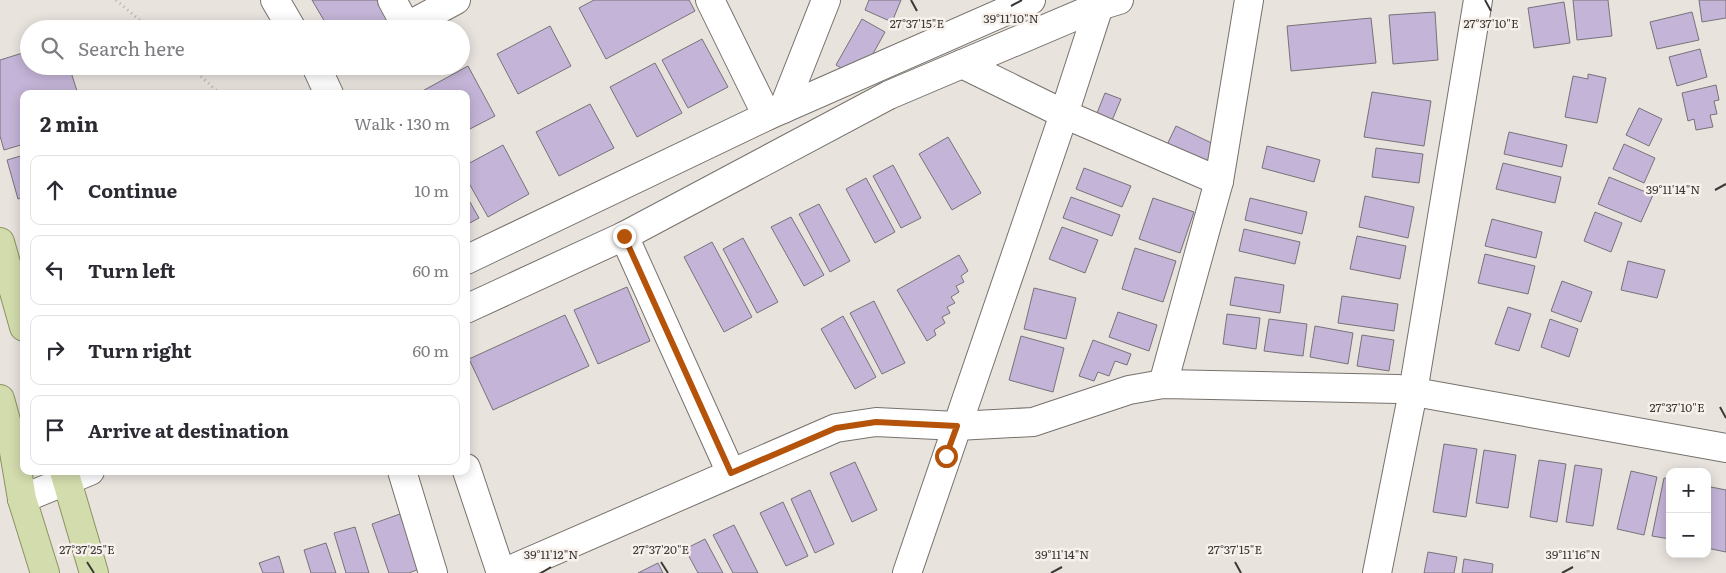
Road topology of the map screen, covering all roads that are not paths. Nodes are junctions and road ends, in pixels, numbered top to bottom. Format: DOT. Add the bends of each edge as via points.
graph roads {
  1 [pos="275,0"];
  2 [pos="392,0"];
  3 [pos="456,0"];
  4 [pos="710,0"];
  5 [pos="826,0"];
  6 [pos="1031,0"];
  7 [pos="1249,0"];
  8 [pos="1478,0"];
  9 [pos="1106,2"];
  10 [pos="287,20"];
  11 [pos="401,20"];
  12 [pos="417,20"];
  13 [pos="962,64"];
  14 [pos="775,112"];
  15 [pos="1064,114"];
  16 [pos="1219,181"];
  17 [pos="624,236"];
  18 [pos="0,242"];
  19 [pos="470,258"];
  20 [pos="470,308"];
  21 [pos="20,313"];
  22 [pos="1163,384"];
  23 [pos="1413,392"];
  24 [pos="0,400"];
  25 [pos="957,426"];
  26 [pos="18,443"];
  27 [pos="1726,448"];
  28 [pos="20,471"];
  29 [pos="731,473"];
  30 [pos="20,475"];
  31 [pos="71,475"];
  32 [pos="73,475"];
  33 [pos="403,475"];
  34 [pos="468,475"];
  35 [pos="22,499"];
  36 [pos="45,573"];
  37 [pos="94,573"];
  38 [pos="433,573"];
  39 [pos="502,573"];
  40 [pos="907,573"];
  41 [pos="1377,573"];
  1 -- 10 [label="street"];
  2 -- 11 [label="street"];
  3 -- 12 [label="street"];
  4 -- 14 [label="street"];
  5 -- 14 [label="street"];
  6 -- 14 [label="street"];
  7 -- 16 [label="street"];
  8 -- 23 [label="street"];
  9 -- 13 [label="street"];
  9 -- 15 [label="street"];
  13 -- 15 [label="street"];
  13 -- 17 [label="street" via="889,95"];
  14 -- 19 [label="street"];
  15 -- 16 [label="street"];
  15 -- 25 [label="street"];
  16 -- 22 [label="street"];
  17 -- 20 [label="street"];
  17 -- 29 [label="street"];
  18 -- 21 [label="main road"];
  22 -- 23 [label="street" via="1398,389"];
  22 -- 25 [label="street" via="1129,390 1033,422"];
  23 -- 27 [label="street"];
  23 -- 41 [label="street"];
  24 -- 26 [label="main road"];
  25 -- 29 [label="street" via="876,422 836,428"];
  25 -- 40 [label="street"];
  26 -- 28 [label="main road"];
  29 -- 39 [label="street"];
  30 -- 35 [label="main road"];
  31 -- 35 [label="street"];
  32 -- 37 [label="main road"];
  33 -- 38 [label="street"];
  34 -- 39 [label="street"];
  35 -- 36 [label="main road"];
}
